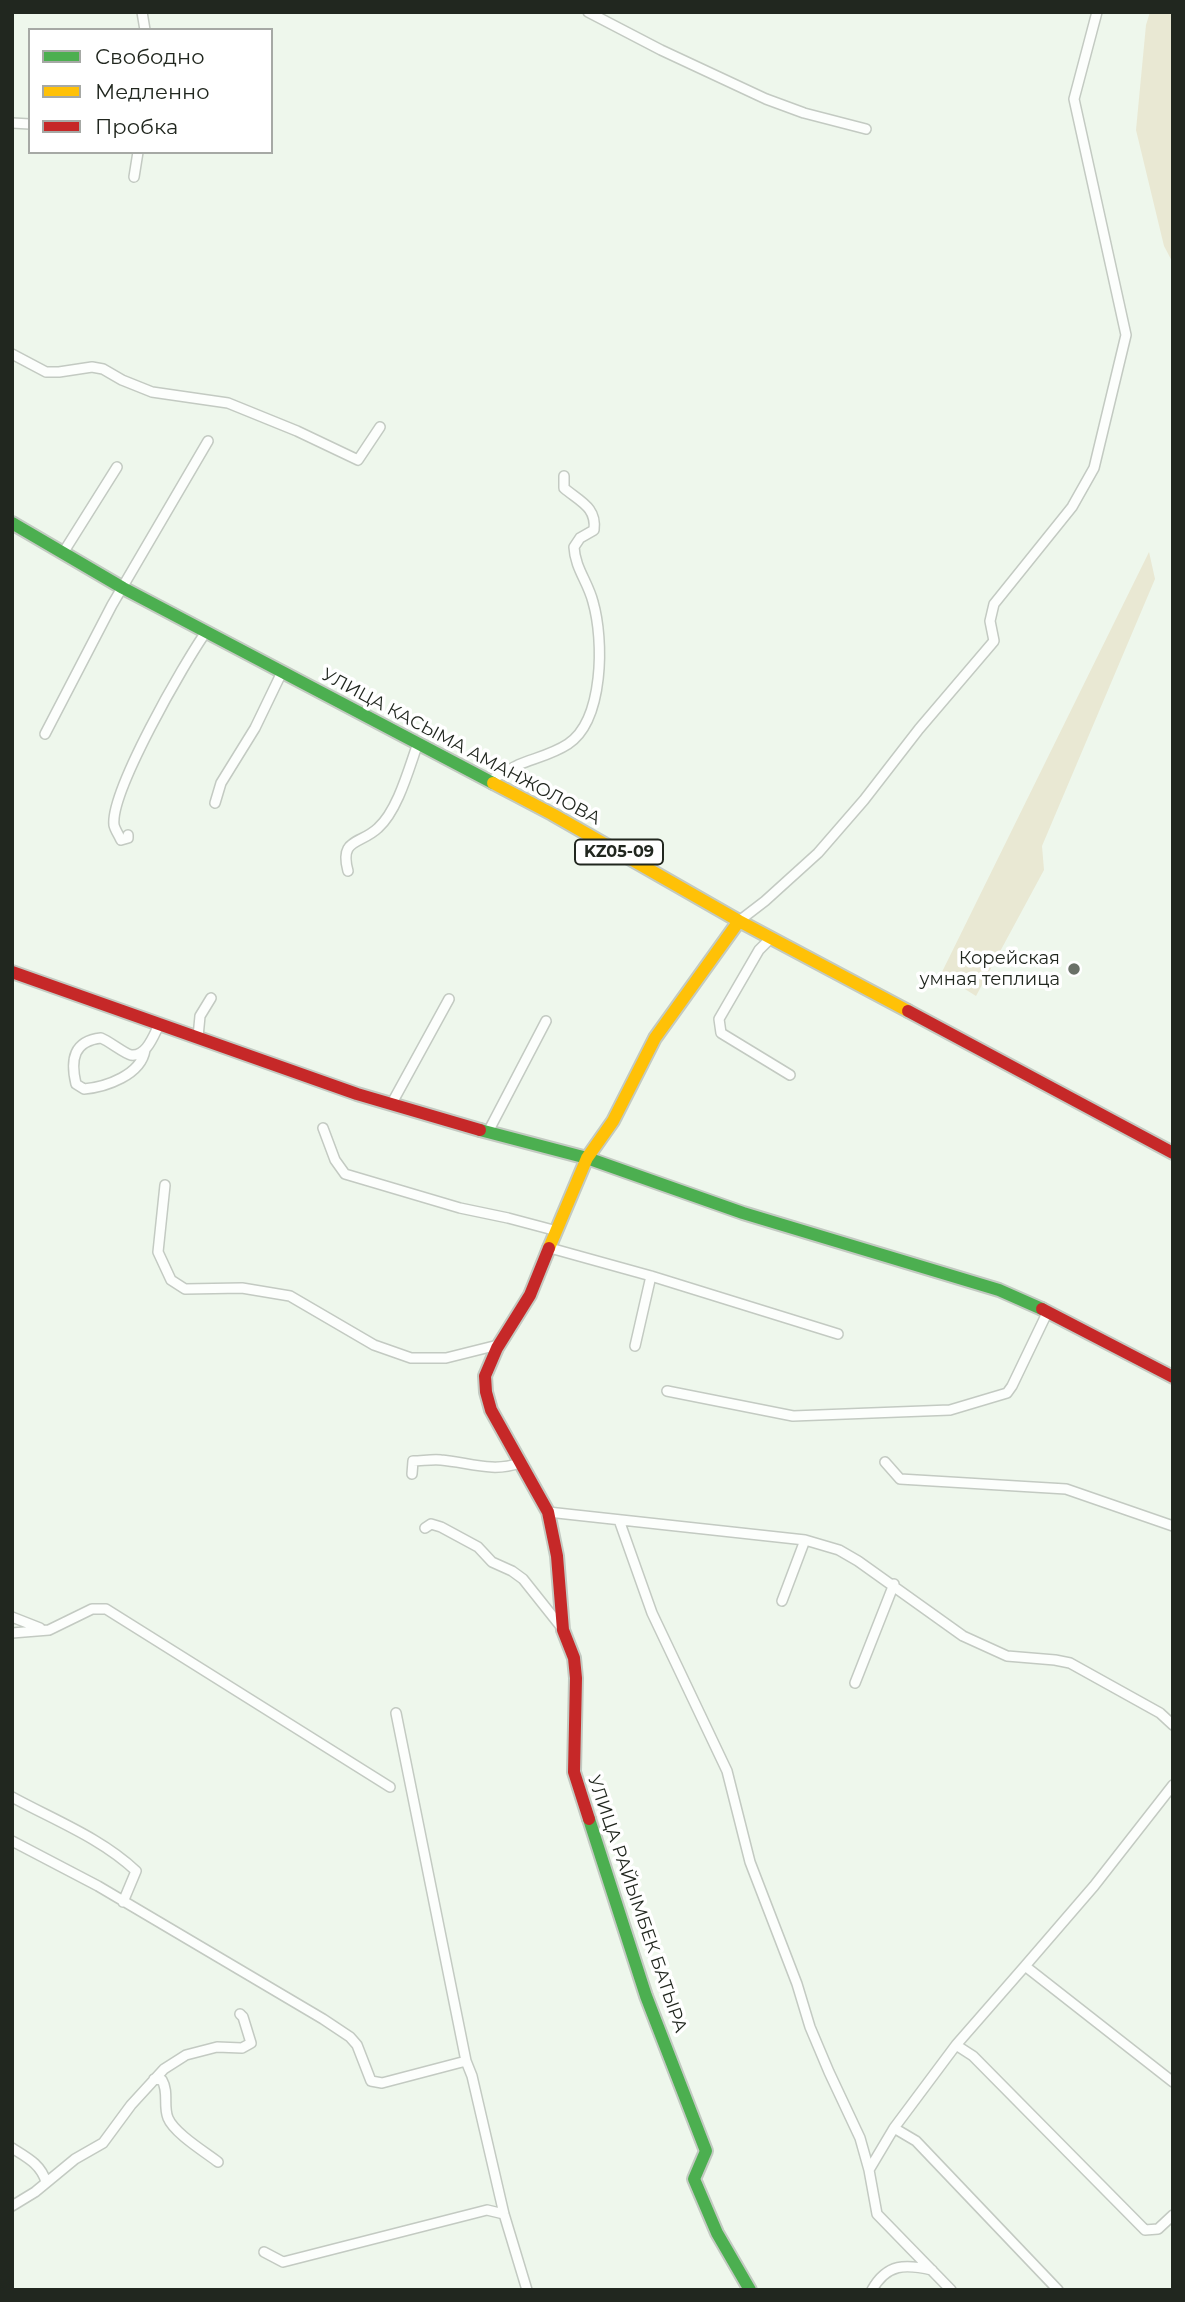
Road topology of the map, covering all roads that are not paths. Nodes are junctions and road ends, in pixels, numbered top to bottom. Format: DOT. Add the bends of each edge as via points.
graph roads {
  1 [pos="588,12"];
  2 [pos="1097,12"];
  3 [pos="866,129"];
  4 [pos="138,154"];
  5 [pos="134,177"];
  6 [pos="12,354"];
  7 [pos="380,427"];
  8 [pos="208,441"];
  9 [pos="117,467"];
  10 [pos="564,476"];
  11 [pos="12,523"];
  12 [pos="63,553"];
  13 [pos="123,588"];
  14 [pos="206,632"];
  15 [pos="282,672"];
  16 [pos="45,734"];
  17 [pos="418,743"];
  18 [pos="489,781"];
  19 [pos="215,803"];
  20 [pos="128,835"];
  21 [pos="348,871"];
  22 [pos="739,921"];
  23 [pos="771,938"];
  24 [pos="12,972"];
  25 [pos="211,998"];
  26 [pos="449,999"];
  27 [pos="546,1021"];
  28 [pos="160,1023"];
  29 [pos="198,1037"];
  30 [pos="145,1050"];
  31 [pos="790,1075"];
  32 [pos="392,1103"];
  33 [pos="323,1128"];
  34 [pos="488,1132"];
  35 [pos="1173,1153"];
  36 [pos="587,1158"];
  37 [pos="165,1185"];
  38 [pos="557,1231"];
  39 [pos="550,1248"];
  40 [pos="651,1276"];
  41 [pos="1048,1311"];
  42 [pos="838,1334"];
  43 [pos="498,1345"];
  44 [pos="635,1346"];
  45 [pos="1173,1377"];
  46 [pos="667,1391"];
  47 [pos="886,1462"];
  48 [pos="519,1463"];
  49 [pos="412,1474"];
  50 [pos="548,1512"];
  51 [pos="619,1520"];
  52 [pos="1173,1526"];
  53 [pos="425,1528"];
  54 [pos="805,1540"];
  55 [pos="894,1584"];
  56 [pos="782,1601"];
  57 [pos="12,1617"];
  58 [pos="43,1629"];
  59 [pos="563,1630"];
  60 [pos="12,1633"];
  61 [pos="855,1684"];
  62 [pos="396,1713"];
  63 [pos="1173,1725"];
  64 [pos="1173,1785"];
  65 [pos="390,1787"];
  66 [pos="12,1797"];
  67 [pos="12,1841"];
  68 [pos="123,1902"];
  69 [pos="1025,1966"];
  70 [pos="240,2014"];
  71 [pos="956,2046"];
  72 [pos="466,2062"];
  73 [pos="154,2079"];
  74 [pos="1173,2082"];
  75 [pos="894,2128"];
  76 [pos="12,2148"];
  77 [pos="218,2162"];
  78 [pos="869,2170"];
  79 [pos="46,2182"];
  80 [pos="12,2206"];
  81 [pos="504,2214"];
  82 [pos="1173,2215"];
  83 [pos="264,2252"];
  84 [pos="933,2271"];
  85 [pos="527,2290"];
  86 [pos="750,2290"];
  87 [pos="872,2290"];
  88 [pos="951,2290"];
  89 [pos="1058,2290"];
  1 -- 3 [label="street" via="766,99"];
  2 -- 22 [label="street, УЛИЦА РАЙЫМБЕК БАТЫРА" via="1074,99 1126,335 1094,468 1072,507 994,604 990,621 994,641 818,853"];
  4 -- 5 [label="street"];
  6 -- 7 [label="street" via="46,372 92,367 152,392 228,403 358,460"];
  8 -- 13 [label="street"];
  9 -- 12 [label="street"];
  10 -- 18 [label="street" via="564,488 590,507 595,524 574,547 595,611 597,691 579,735 567,745"];
  11 -- 12 [label="street, KZ05-09"];
  12 -- 13 [label="street, УЛИЦА КАСЫМА АМАНЖОЛОВА / KZ05-09"];
  13 -- 14 [label="street, УЛИЦА КАСЫМА АМАНЖОЛОВА / KZ05-09"];
  13 -- 16 [label="street"];
  14 -- 15 [label="street, УЛИЦА КАСЫМА АМАНЖОЛОВА / KZ05-09"];
  14 -- 20 [label="street" via="178,675 119,794 114,826 121,840"];
  15 -- 17 [label="street, УЛИЦА КАСЫМА АМАНЖОЛОВА / KZ05-09"];
  15 -- 19 [label="street" via="221,783"];
  17 -- 18 [label="street, УЛИЦА КАСЫМА АМАНЖОЛОВА / KZ05-09"];
  17 -- 21 [label="street" via="386,818 348,847 344,858"];
  18 -- 22 [label="street, УЛИЦА КАСЫМА АМАНЖОЛОВА / KZ05-09"];
  22 -- 23 [label="street, УЛИЦА КАСЫМА АМАНЖОЛОВА / KZ05-09"];
  22 -- 36 [label="street, УЛИЦА РАЙЫМБЕК БАТЫРА" via="655,1038 613,1121"];
  23 -- 31 [label="street" via="759,950 719,1019 722,1033"];
  23 -- 35 [label="street, УЛИЦА КАСЫМА АМАНЖОЛОВА / KZ05-09"];
  24 -- 28 [label="street"];
  25 -- 29 [label="street" via="200,1016"];
  26 -- 32 [label="street"];
  27 -- 34 [label="street"];
  28 -- 29 [label="street"];
  28 -- 30 [label="street"];
  29 -- 32 [label="street"];
  30 -- 30 [label="street" via="130,1055 102,1038 85,1041 76,1052 76,1084 84,1089 99,1088 120,1079 144,1058"];
  32 -- 34 [label="street"];
  33 -- 38 [label="street" via="345,1174"];
  34 -- 36 [label="street"];
  36 -- 38 [label="street, УЛИЦА РАЙЫМБЕК БАТЫРА"];
  36 -- 41 [label="street" via="743,1213 999,1290"];
  37 -- 43 [label="street" via="158,1252 171,1280 185,1289 242,1287 290,1296 374,1345 411,1358 446,1358"];
  38 -- 39 [label="street, УЛИЦА РАЙЫМБЕК БАТЫРА"];
  39 -- 40 [label="street"];
  39 -- 43 [label="street, УЛИЦА РАЙЫМБЕК БАТЫРА" via="530,1295"];
  40 -- 42 [label="street"];
  40 -- 44 [label="street"];
  41 -- 45 [label="street"];
  41 -- 46 [label="street" via="1007,1393 950,1410 793,1416"];
  43 -- 48 [label="street, УЛИЦА РАЙЫМБЕК БАТЫРА" via="485,1376 486,1392"];
  47 -- 52 [label="street" via="900,1479 1066,1489"];
  48 -- 49 [label="street" via="488,1467 413,1461"];
  48 -- 50 [label="street, УЛИЦА РАЙЫМБЕК БАТЫРА"];
  50 -- 51 [label="street"];
  50 -- 59 [label="street, УЛИЦА РАЙЫМБЕК БАТЫРА"];
  51 -- 54 [label="street"];
  51 -- 78 [label="street" via="652,1613 727,1771 750,1862"];
  53 -- 59 [label="street" via="431,1524 441,1527 512,1571"];
  54 -- 55 [label="street" via="839,1550"];
  54 -- 56 [label="street"];
  55 -- 61 [label="street"];
  55 -- 63 [label="street" via="964,1636 1007,1656 1070,1664 1160,1713"];
  57 -- 58 [label="street"];
  58 -- 60 [label="street"];
  58 -- 65 [label="street" via="92,1609 106,1609"];
  59 -- 86 [label="street, УЛИЦА РАЙЫМБЕК БАТЫРА" via="576,1678 575,1772 646,1996 706,2151 694,2179"];
  62 -- 72 [label="street"];
  64 -- 69 [label="street"];
  66 -- 68 [label="street" via="122,1858 136,1871"];
  67 -- 68 [label="street"];
  68 -- 72 [label="street" via="349,2037 372,2081 382,2083"];
  69 -- 71 [label="street"];
  69 -- 74 [label="street"];
  70 -- 73 [label="street" via="251,2043 242,2048 217,2046 186,2056"];
  71 -- 75 [label="street"];
  71 -- 82 [label="street" via="973,2056 1145,2230 1158,2230"];
  72 -- 81 [label="street"];
  73 -- 77 [label="street" via="165,2086 168,2119"];
  73 -- 79 [label="street" via="103,2143"];
  75 -- 78 [label="street"];
  75 -- 89 [label="street" via="916,2141"];
  76 -- 79 [label="street" via="36,2164"];
  78 -- 84 [label="street" via="877,2214"];
  79 -- 80 [label="street"];
  81 -- 83 [label="street" via="487,2210 283,2262"];
  81 -- 85 [label="street"];
  84 -- 87 [label="street" via="905,2264 891,2270"];
  84 -- 88 [label="street"];
}
